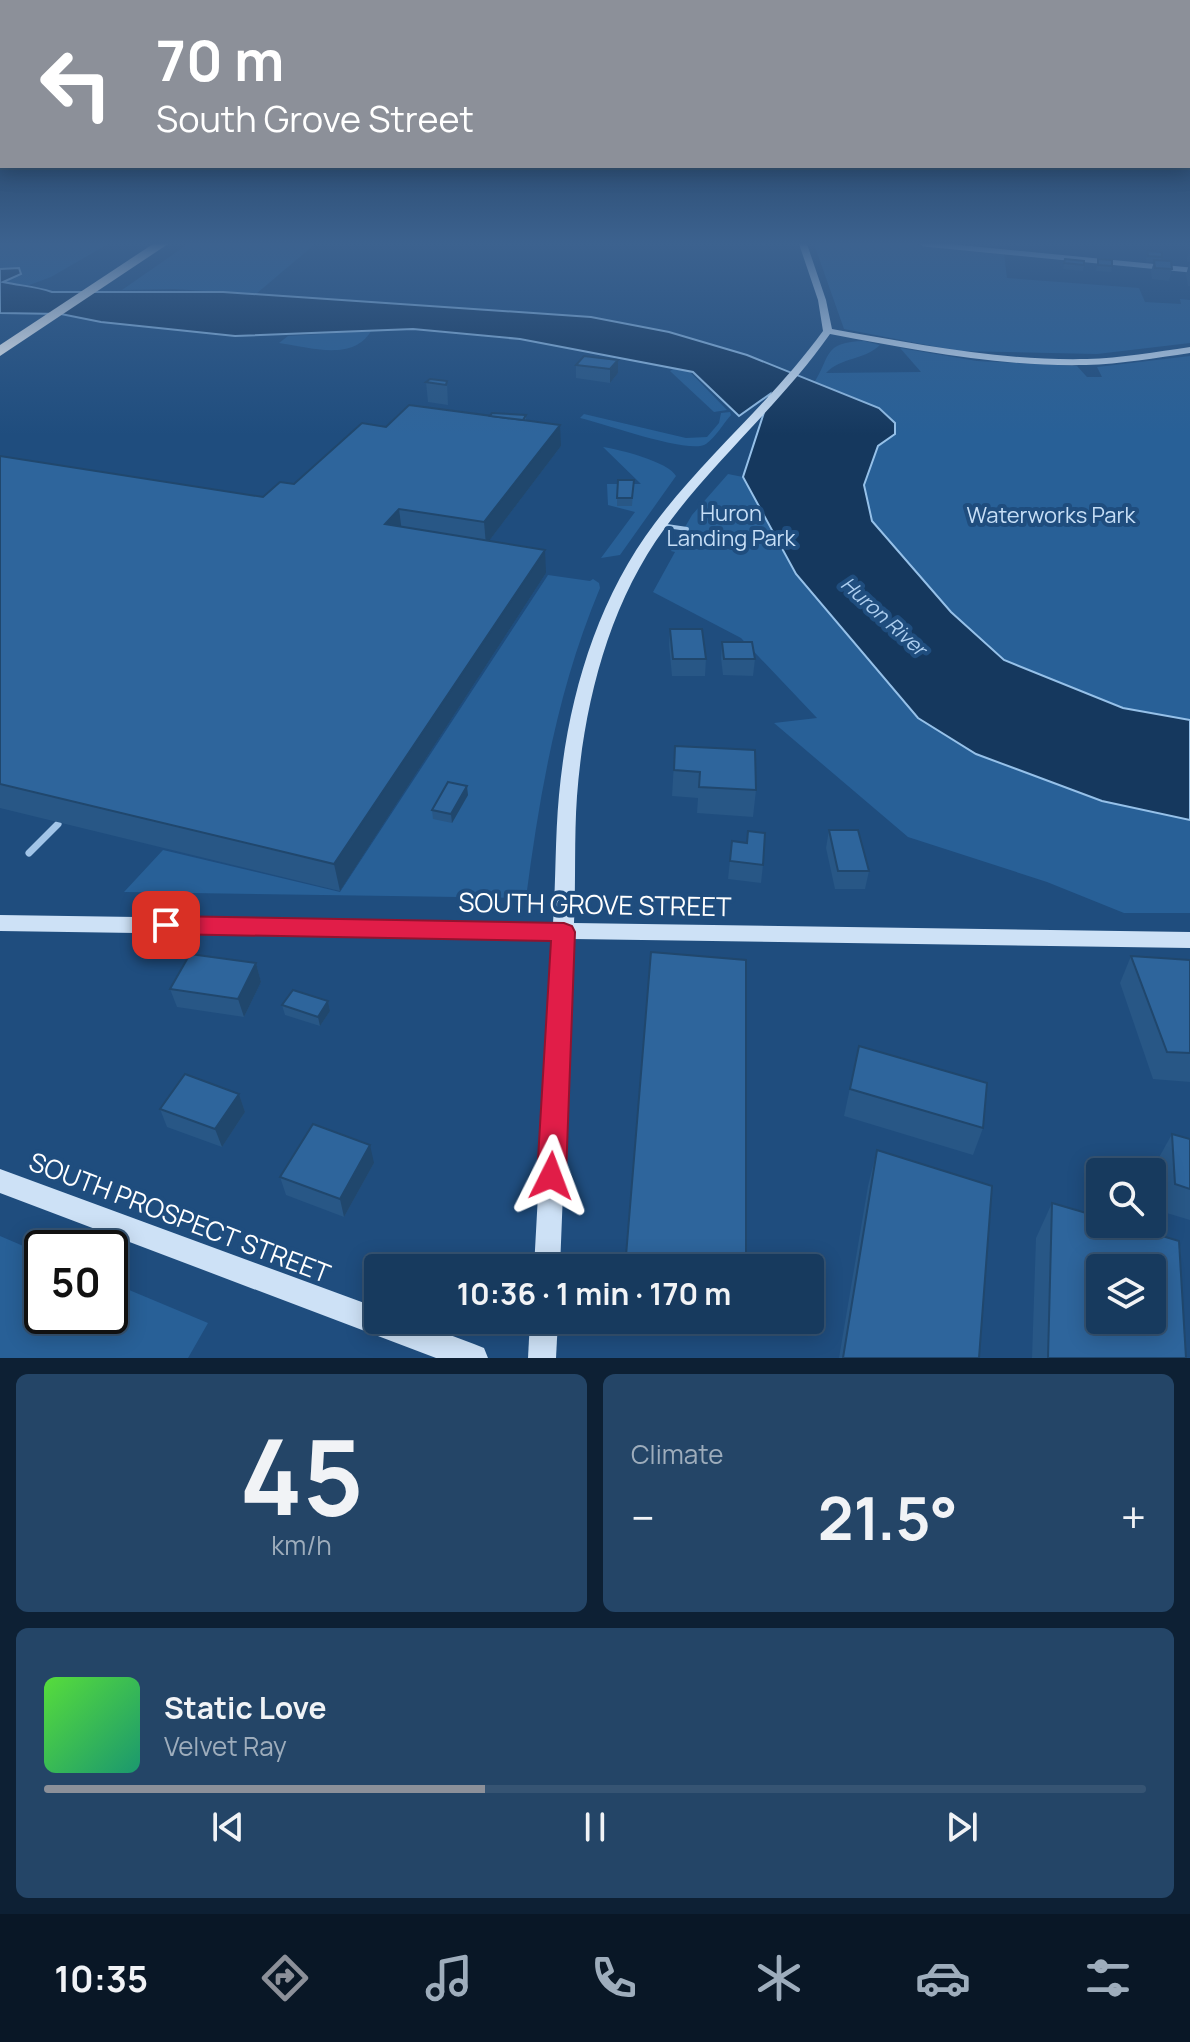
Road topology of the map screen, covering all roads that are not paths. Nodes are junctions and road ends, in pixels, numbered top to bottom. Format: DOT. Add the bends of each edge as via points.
graph roads {
  1 [pos="43,307"];
  2 [pos="70,307"];
  3 [pos="823,307"];
  4 [pos="828,331"];
  5 [pos="0,333"];
  6 [pos="1190,350"];
  7 [pos="0,352"];
  8 [pos="660,525"];
  9 [pos="687,529"];
  10 [pos="58,824"];
  11 [pos="29,853"];
  12 [pos="0,923"];
  13 [pos="564,932"];
  14 [pos="1190,940"];
  15 [pos="0,1181"];
  16 [pos="548,1254"];
  17 [pos="543,1334"];
  18 [pos="474,1358"];
  19 [pos="542,1358"];
  1 -- 5 [label="highway"];
  2 -- 7 [label="highway"];
  3 -- 4 [label="main road"];
  4 -- 6 [label="main road" via="954,354 1043,361 1098,361"];
  4 -- 8 [label="main road" via="809,360"];
  8 -- 9 [label="lane"];
  8 -- 13 [label="main road" via="635,562 598,650 582,715 568,794"];
  10 -- 11 [label="lane"];
  12 -- 13 [label="main road, SOUTH GROVE STREET"];
  13 -- 14 [label="main road, SOUTH GROVE STREET"];
  13 -- 16 [label="main road"];
  15 -- 18 [label="main road, SOUTH PROSPECT STREET"];
  17 -- 19 [label="main road"];
}
